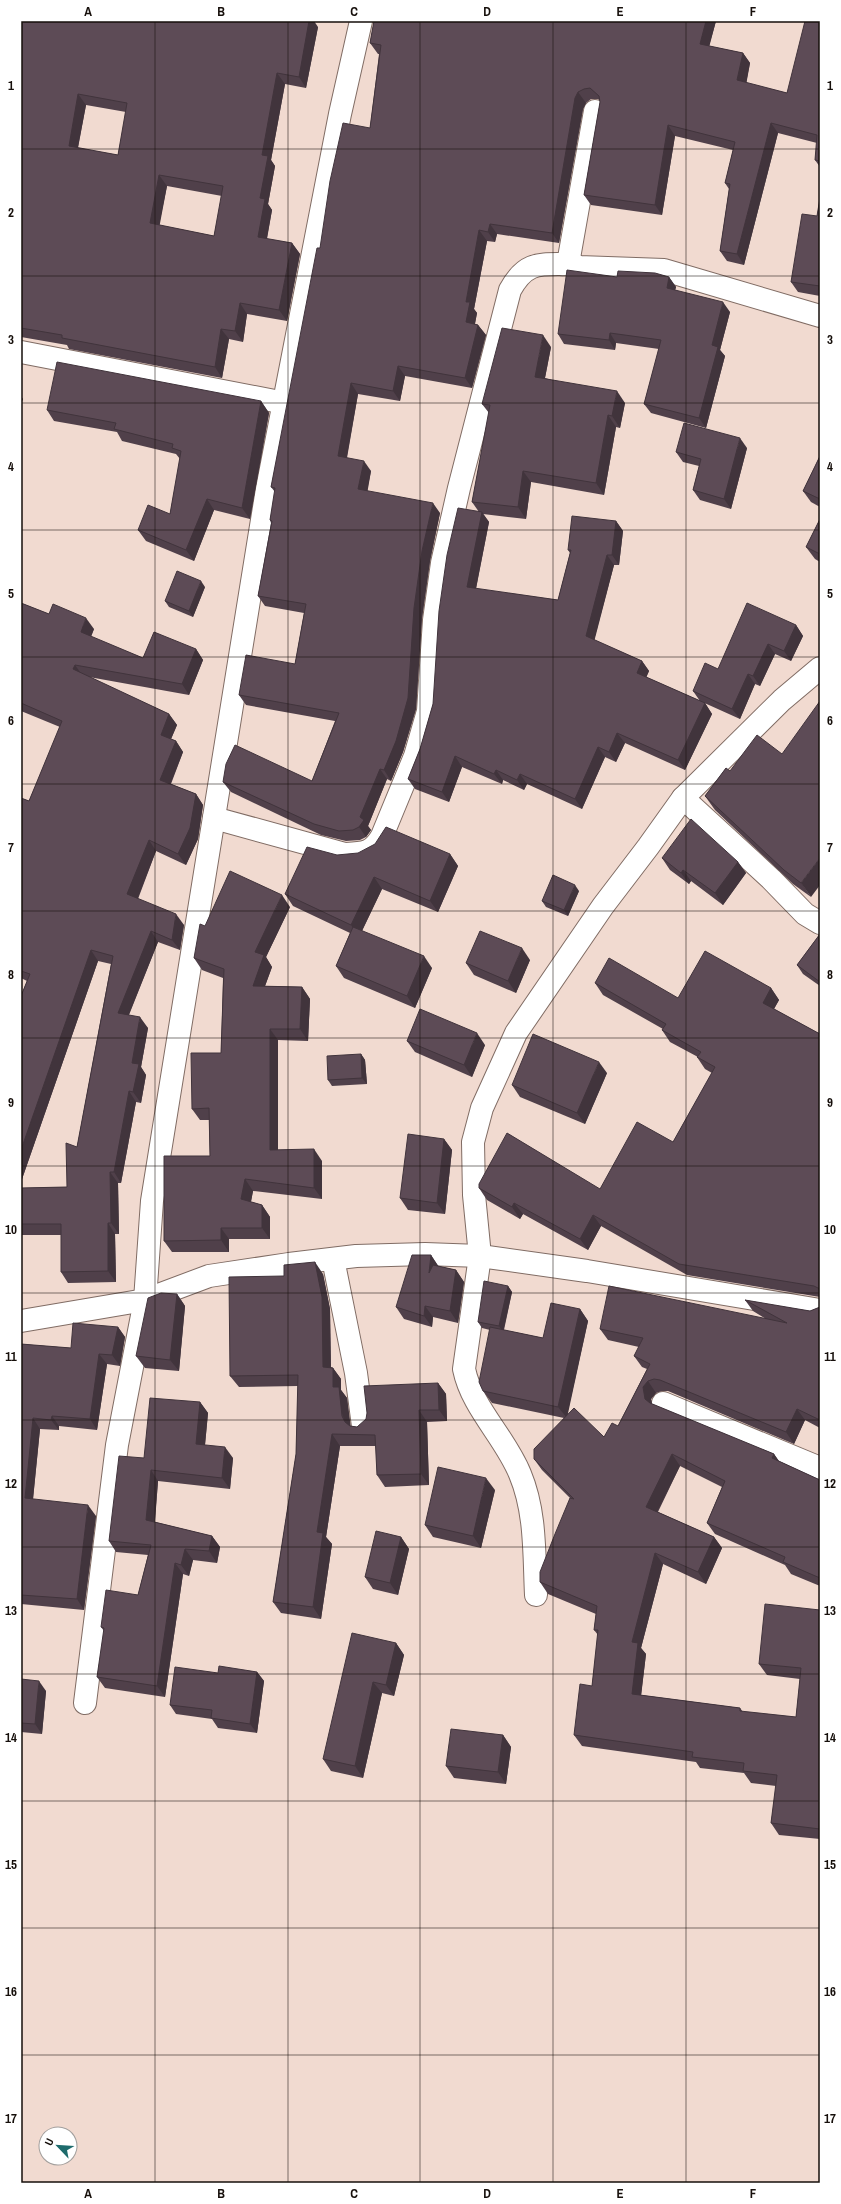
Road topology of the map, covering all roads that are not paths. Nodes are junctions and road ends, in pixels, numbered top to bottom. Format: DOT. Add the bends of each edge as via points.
graph roads {
  1 [pos="362,21"];
  2 [pos="595,111"];
  3 [pos="573,264"];
  4 [pos="820,316"];
  5 [pos="21,352"];
  6 [pos="285,403"];
  7 [pos="820,668"];
  8 [pos="688,803"];
  9 [pos="214,818"];
  10 [pos="820,923"];
  11 [pos="480,1256"];
  12 [pos="333,1259"];
  13 [pos="145,1300"];
  14 [pos="820,1310"];
  15 [pos="21,1321"];
  16 [pos="663,1403"];
  17 [pos="363,1426"];
  18 [pos="820,1468"];
  19 [pos="536,1595"];
  20 [pos="85,1703"];
  1 -- 6 [label="street" via="340,114"];
  2 -- 3 [label="street" via="572,232 569,258"];
  3 -- 4 [label="street" via="579,267 664,270"];
  3 -- 9 [label="street" via="528,268 519,274 510,290 442,563 434,620 428,710 414,756 376,847 366,853 345,854"];
  5 -- 6 [label="street"];
  6 -- 9 [label="street" via="267,489"];
  7 -- 8 [label="street" via="782,700"];
  8 -- 10 [label="street" via="772,879 805,914"];
  8 -- 11 [label="street" via="590,924 516,1033 485,1101 473,1142 474,1195"];
  9 -- 13 [label="street" via="152,1201"];
  11 -- 12 [label="street" via="425,1254"];
  11 -- 14 [label="street"];
  11 -- 19 [label="street" via="464,1369 474,1397 520,1473 531,1506"];
  12 -- 13 [label="street" via="209,1276"];
  12 -- 17 [label="street" via="356,1373"];
  13 -- 15 [label="street"];
  13 -- 20 [label="street" via="117,1446"];
  16 -- 18 [label="street"];
}
